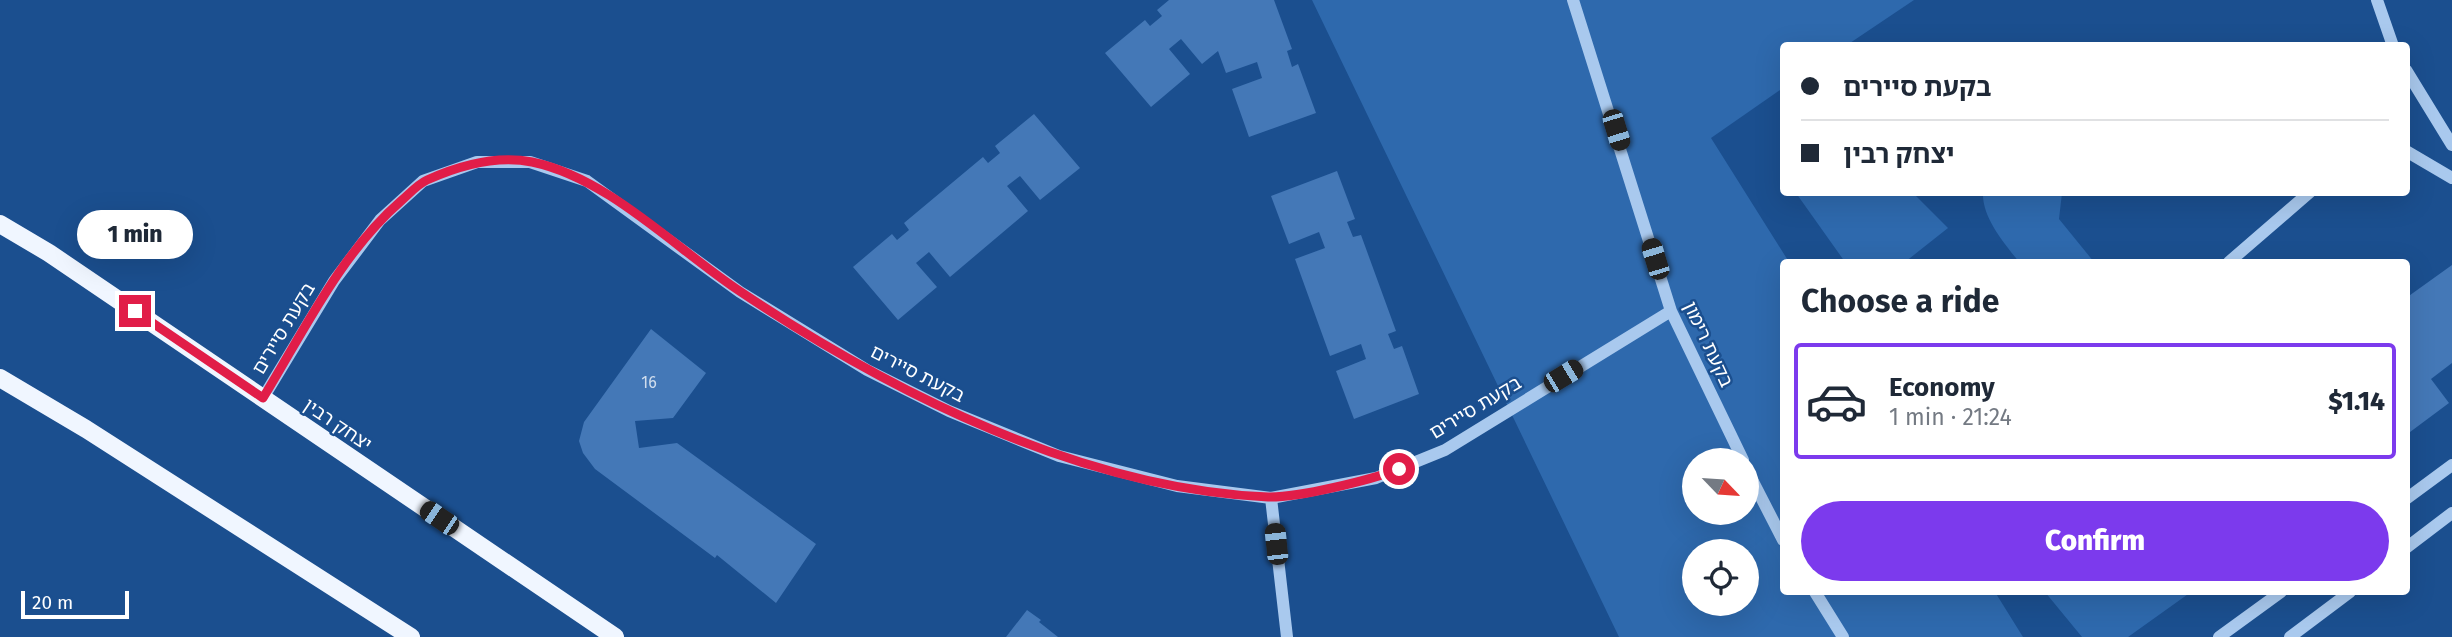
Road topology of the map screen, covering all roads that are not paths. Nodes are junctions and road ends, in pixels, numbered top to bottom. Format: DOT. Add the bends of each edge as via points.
graph roads {
  1 [pos="1573,0"];
  2 [pos="2378,0"];
  3 [pos="2392,42"];
  4 [pos="2410,77"];
  5 [pos="2452,145"];
  6 [pos="2410,153"];
  7 [pos="2452,178"];
  8 [pos="2305,196"];
  9 [pos="0,225"];
  10 [pos="2232,259"];
  11 [pos="1671,311"];
  12 [pos="0,378"];
  13 [pos="263,398"];
  14 [pos="1737,448"];
  15 [pos="2452,465"];
  16 [pos="1759,493"];
  17 [pos="2410,496"];
  18 [pos="1271,498"];
  19 [pos="2452,513"];
  20 [pos="1780,534"];
  21 [pos="2410,545"];
  22 [pos="1817,595"];
  23 [pos="2277,595"];
  24 [pos="2346,595"];
  25 [pos="411,637"];
  26 [pos="615,637"];
  27 [pos="1287,637"];
  28 [pos="1843,637"];
  29 [pos="2219,637"];
  30 [pos="2290,637"];
  1 -- 11 [label="street, בקעת רימון"];
  2 -- 3 [label="street"];
  4 -- 5 [label="street"];
  6 -- 7 [label="street"];
  8 -- 10 [label="street"];
  9 -- 13 [label="main road, יצחק רבין" via="49,253"];
  11 -- 14 [label="street, בקעת רימון"];
  11 -- 18 [label="street, בקעת סיירים" via="1445,450 1376,478"];
  12 -- 25 [label="main road"];
  13 -- 18 [label="street, בקעת סיירים" via="334,281 380,219 424,181 477,162 530,162 587,181 740,292 867,370 949,411 1059,456 1177,486"];
  13 -- 26 [label="main road, יצחק רבין"];
  15 -- 17 [label="street"];
  16 -- 20 [label="street"];
  18 -- 27 [label="street"];
  19 -- 21 [label="street"];
  22 -- 28 [label="street"];
  23 -- 29 [label="street"];
  24 -- 30 [label="street"];
}
